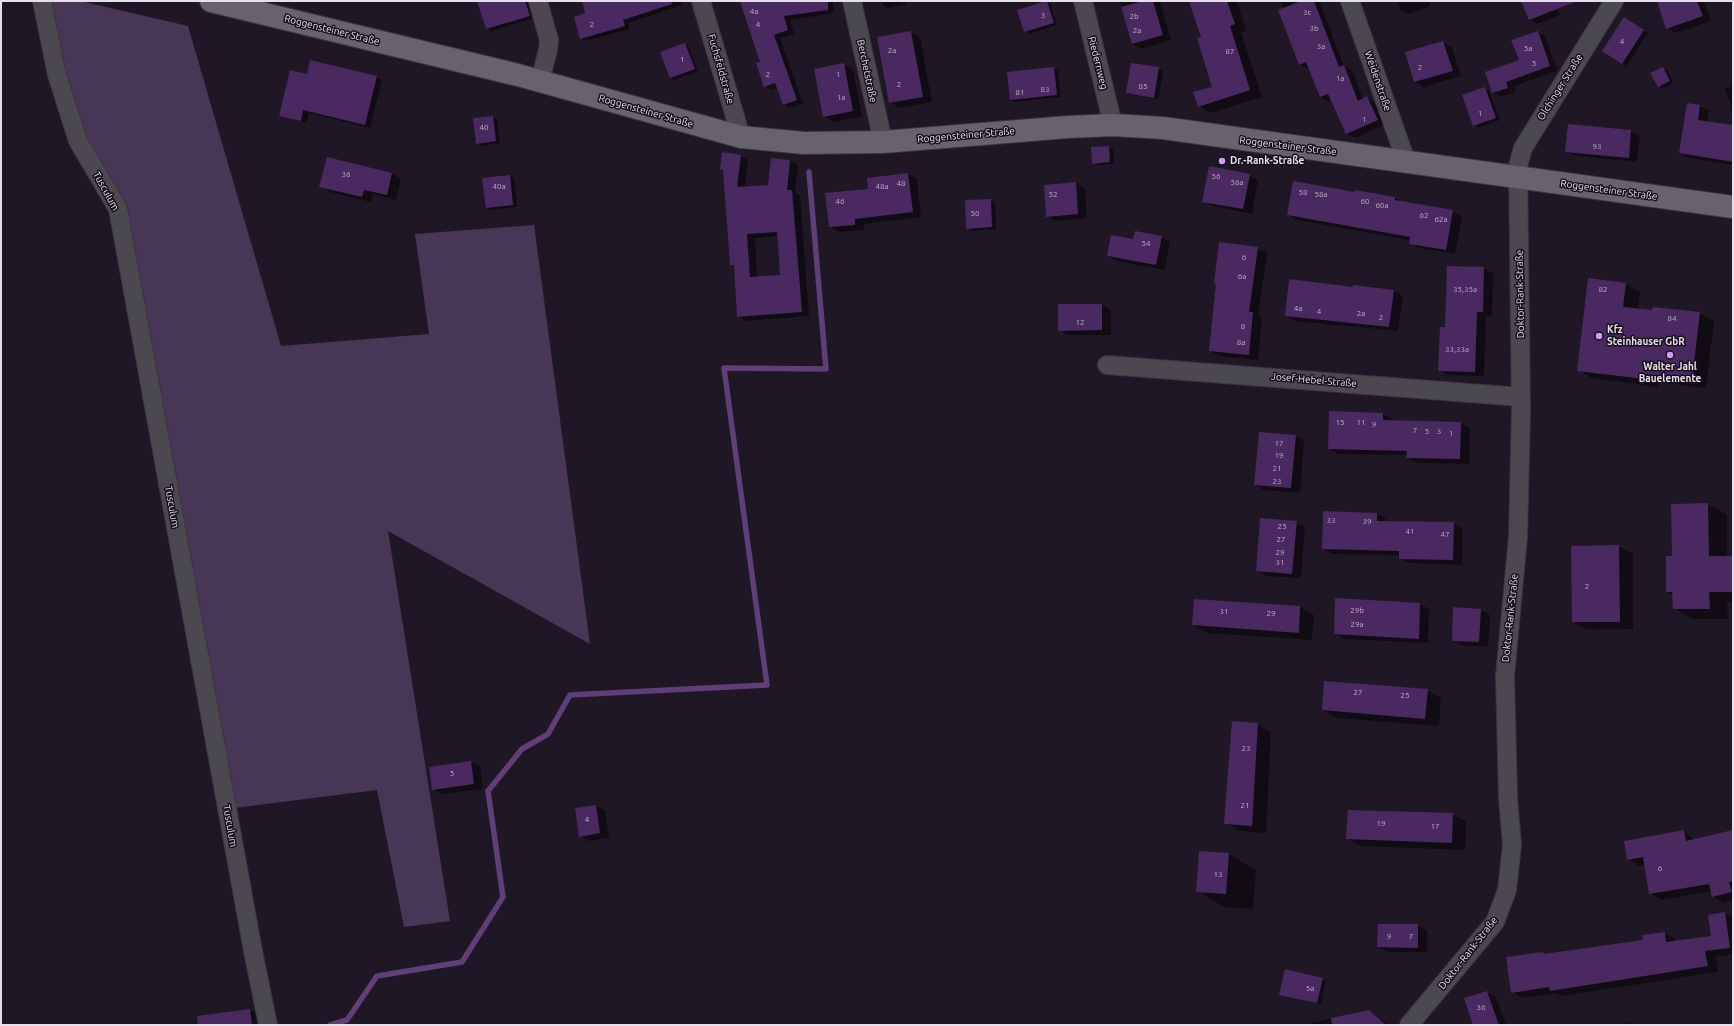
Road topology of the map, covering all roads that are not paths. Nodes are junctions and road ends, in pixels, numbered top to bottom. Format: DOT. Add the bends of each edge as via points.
graph roads {
  1 [pos="42,1"];
  2 [pos="211,1"];
  3 [pos="538,1"];
  4 [pos="701,1"];
  5 [pos="852,1"];
  6 [pos="1083,1"];
  7 [pos="1350,1"];
  8 [pos="1614,1"];
  9 [pos="540,81"];
  10 [pos="1113,125"];
  11 [pos="741,137"];
  12 [pos="883,142"];
  13 [pos="1406,161"];
  14 [pos="1517,177"];
  15 [pos="1733,207"];
  16 [pos="1107,365"];
  17 [pos="1521,397"];
  18 [pos="268,1025"];
  19 [pos="1409,1025"];
  1 -- 18 [label="street, Tusculum" via="57,75 78,141 118,209"];
  2 -- 9 [label="street, Roggensteiner Straße"];
  3 -- 9 [label="street" via="549,40"];
  4 -- 11 [label="street, Fuchsfeldstraße"];
  5 -- 12 [label="street, Berchetstraße"];
  6 -- 10 [label="street, Riedernweg"];
  7 -- 13 [label="street, Weidenstraße"];
  8 -- 14 [label="street, Olchinger Straße" via="1523,148"];
  9 -- 11 [label="street, Roggensteiner Straße"];
  10 -- 12 [label="street, Roggensteiner Straße"];
  10 -- 13 [label="street, Roggensteiner Straße" via="1163,128"];
  11 -- 12 [label="street, Roggensteiner Straße" via="804,143"];
  13 -- 14 [label="street, Roggensteiner Straße"];
  14 -- 15 [label="street, Roggensteiner Straße"];
  14 -- 17 [label="street, Doktor-Rank-Straße"];
  16 -- 17 [label="street, Josef-Hebel-Straße"];
  17 -- 19 [label="street, Doktor-Rank-Straße" via="1518,537 1505,676 1508,798 1512,845 1507,890 1495,922"];
}
